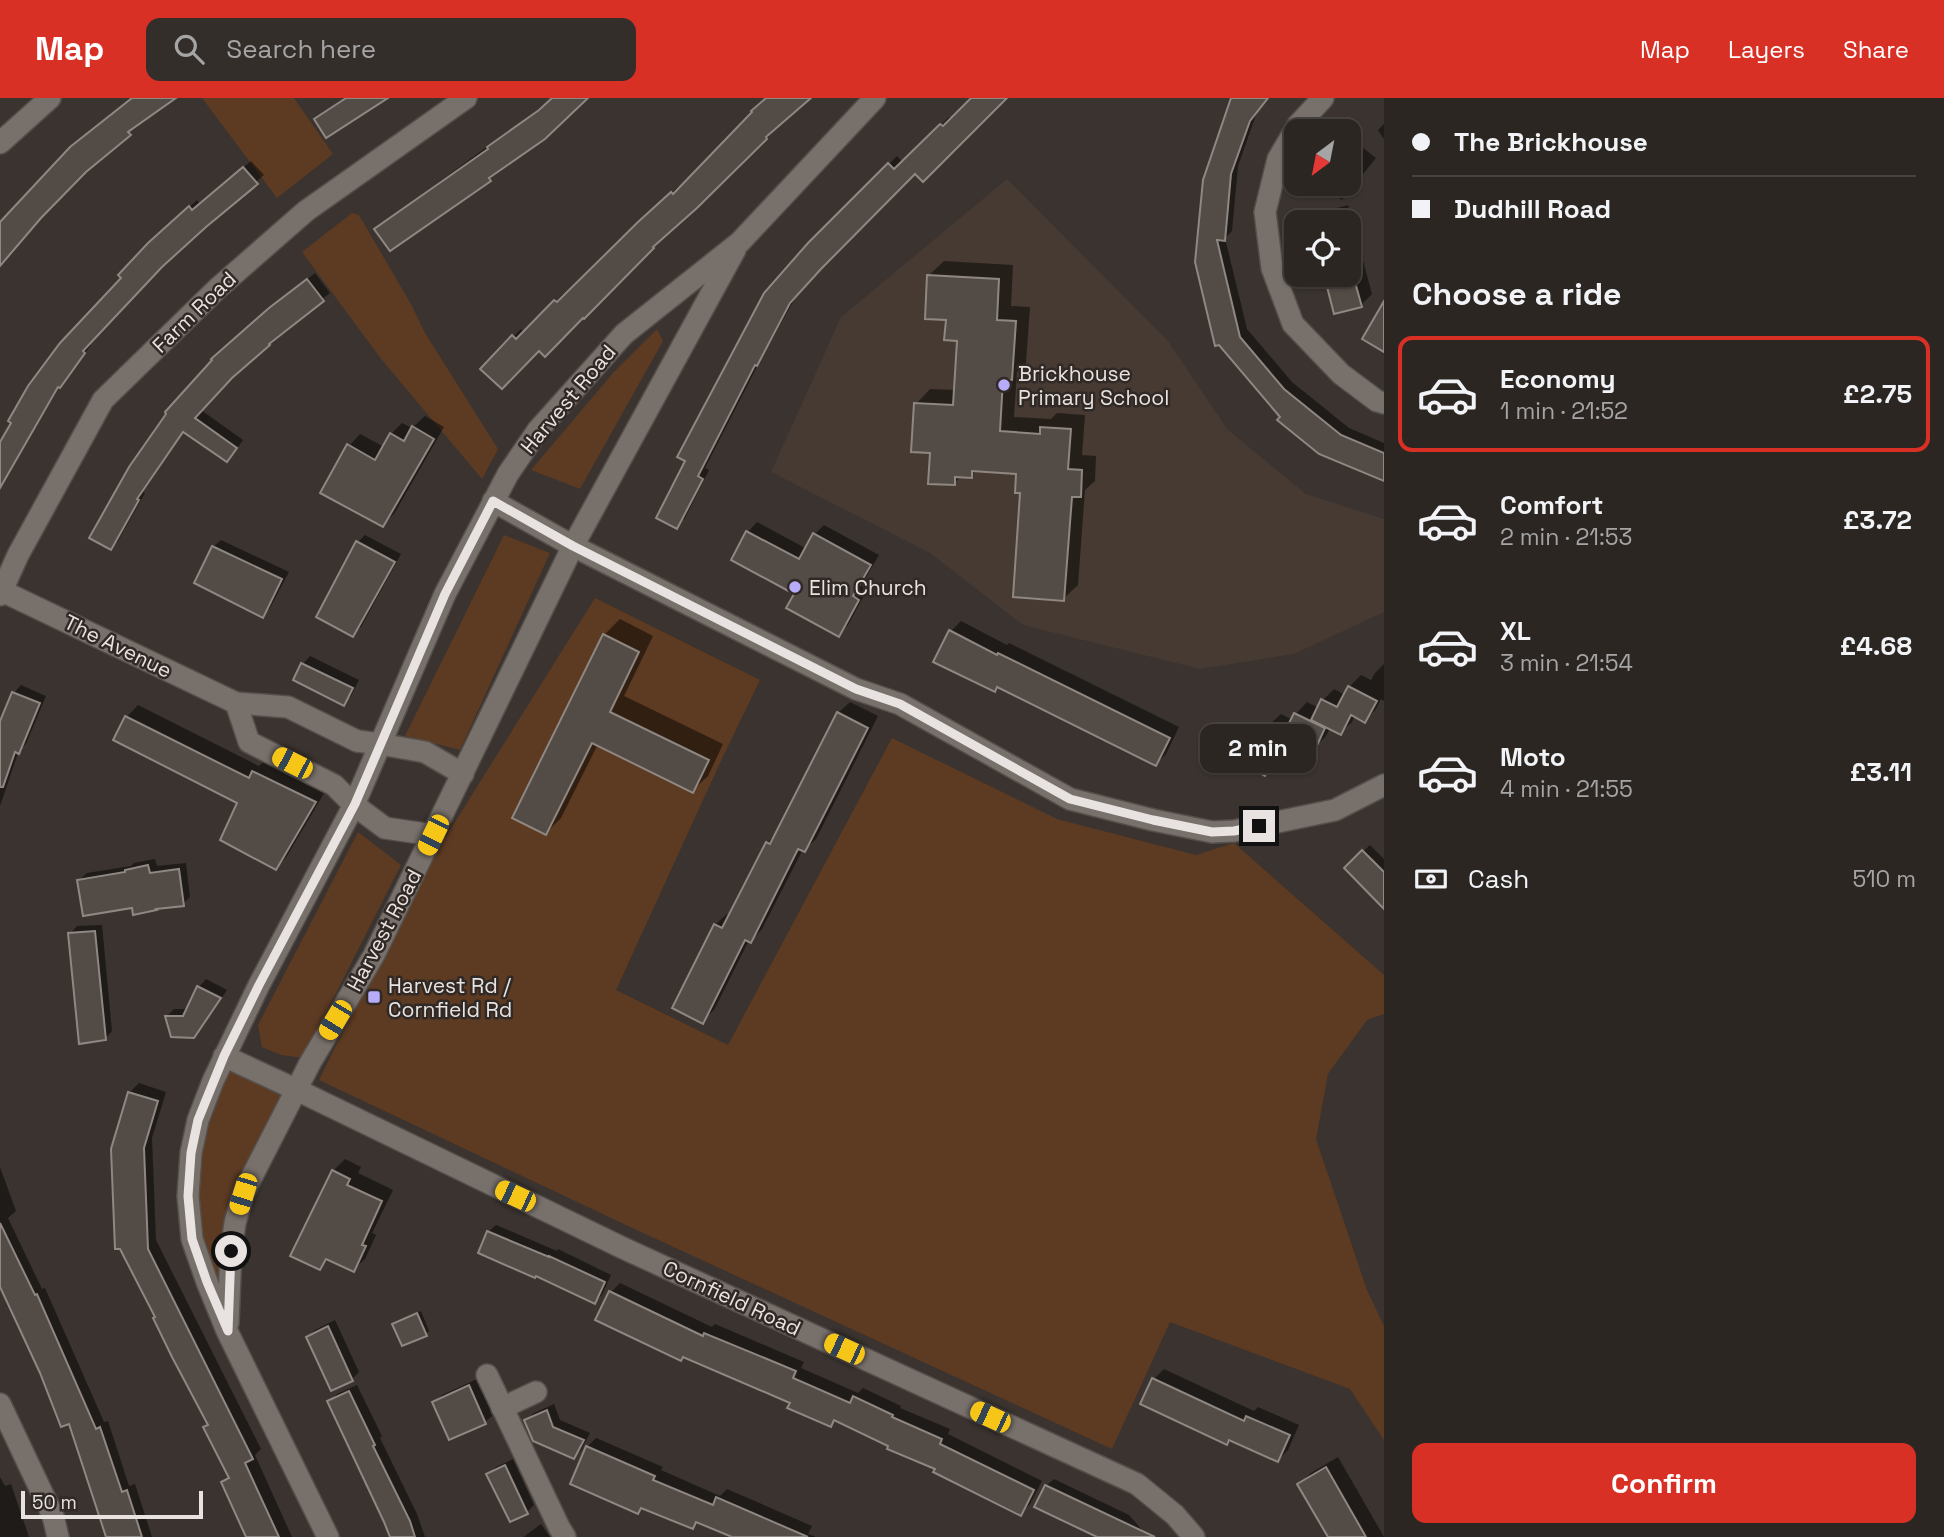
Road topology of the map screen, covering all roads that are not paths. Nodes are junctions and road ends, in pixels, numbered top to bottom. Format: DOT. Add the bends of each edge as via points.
graph roads {
  1 [pos="50,98"];
  2 [pos="466,98"];
  3 [pos="875,98"];
  4 [pos="1323,98"];
  5 [pos="0,143"];
  6 [pos="740,242"];
  7 [pos="1384,403"];
  8 [pos="493,501"];
  9 [pos="573,546"];
  10 [pos="1,592"];
  11 [pos="236,703"];
  12 [pos="380,744"];
  13 [pos="463,774"];
  14 [pos="1384,785"];
  15 [pos="355,804"];
  16 [pos="433,835"];
  17 [pos="224,1056"];
  18 [pos="297,1090"];
  19 [pos="228,1331"];
  20 [pos="487,1375"];
  21 [pos="536,1392"];
  22 [pos="0,1404"];
  23 [pos="502,1408"];
  24 [pos="58,1537"];
  25 [pos="328,1537"];
  26 [pos="565,1537"];
  27 [pos="1194,1537"];
  1 -- 5 [label="street"];
  2 -- 10 [label="street, Farm Road" via="306,211 218,288 103,400"];
  3 -- 6 [label="street, Harvest Road"];
  4 -- 7 [label="street" via="1298,125 1278,159 1265,212 1272,268 1293,324 1340,374"];
  6 -- 8 [label="street, Harvest Road" via="624,334 538,430"];
  6 -- 9 [label="street, Harvest Road"];
  8 -- 9 [label="street"];
  8 -- 12 [label="street, Harvest Road" via="445,594"];
  9 -- 13 [label="street, Harvest Road"];
  9 -- 14 [label="street" via="856,689 900,704 1070,799 1212,832 1335,810"];
  10 -- 11 [label="street, The Avenue"];
  11 -- 12 [label="street, The Avenue" via="288,707 357,741"];
  11 -- 15 [label="street" via="249,742 334,785"];
  12 -- 13 [label="street, The Avenue" via="425,752"];
  12 -- 15 [label="street, Harvest Road"];
  13 -- 16 [label="street, Harvest Road"];
  15 -- 16 [label="street" via="385,828"];
  15 -- 17 [label="street, Harvest Road"];
  16 -- 18 [label="street, Harvest Road" via="374,955"];
  17 -- 18 [label="street, Cornfield Road"];
  17 -- 19 [label="street, Harvest Road" via="198,1120 188,1196 192,1239"];
  18 -- 19 [label="street, Harvest Road" via="243,1194 231,1251"];
  18 -- 27 [label="street, Cornfield Road" via="623,1248 1137,1484"];
  19 -- 25 [label="street, Harvest Road"];
  20 -- 23 [label="street"];
  21 -- 23 [label="street"];
  22 -- 24 [label="street" via="53,1516"];
  23 -- 26 [label="street"];
}
